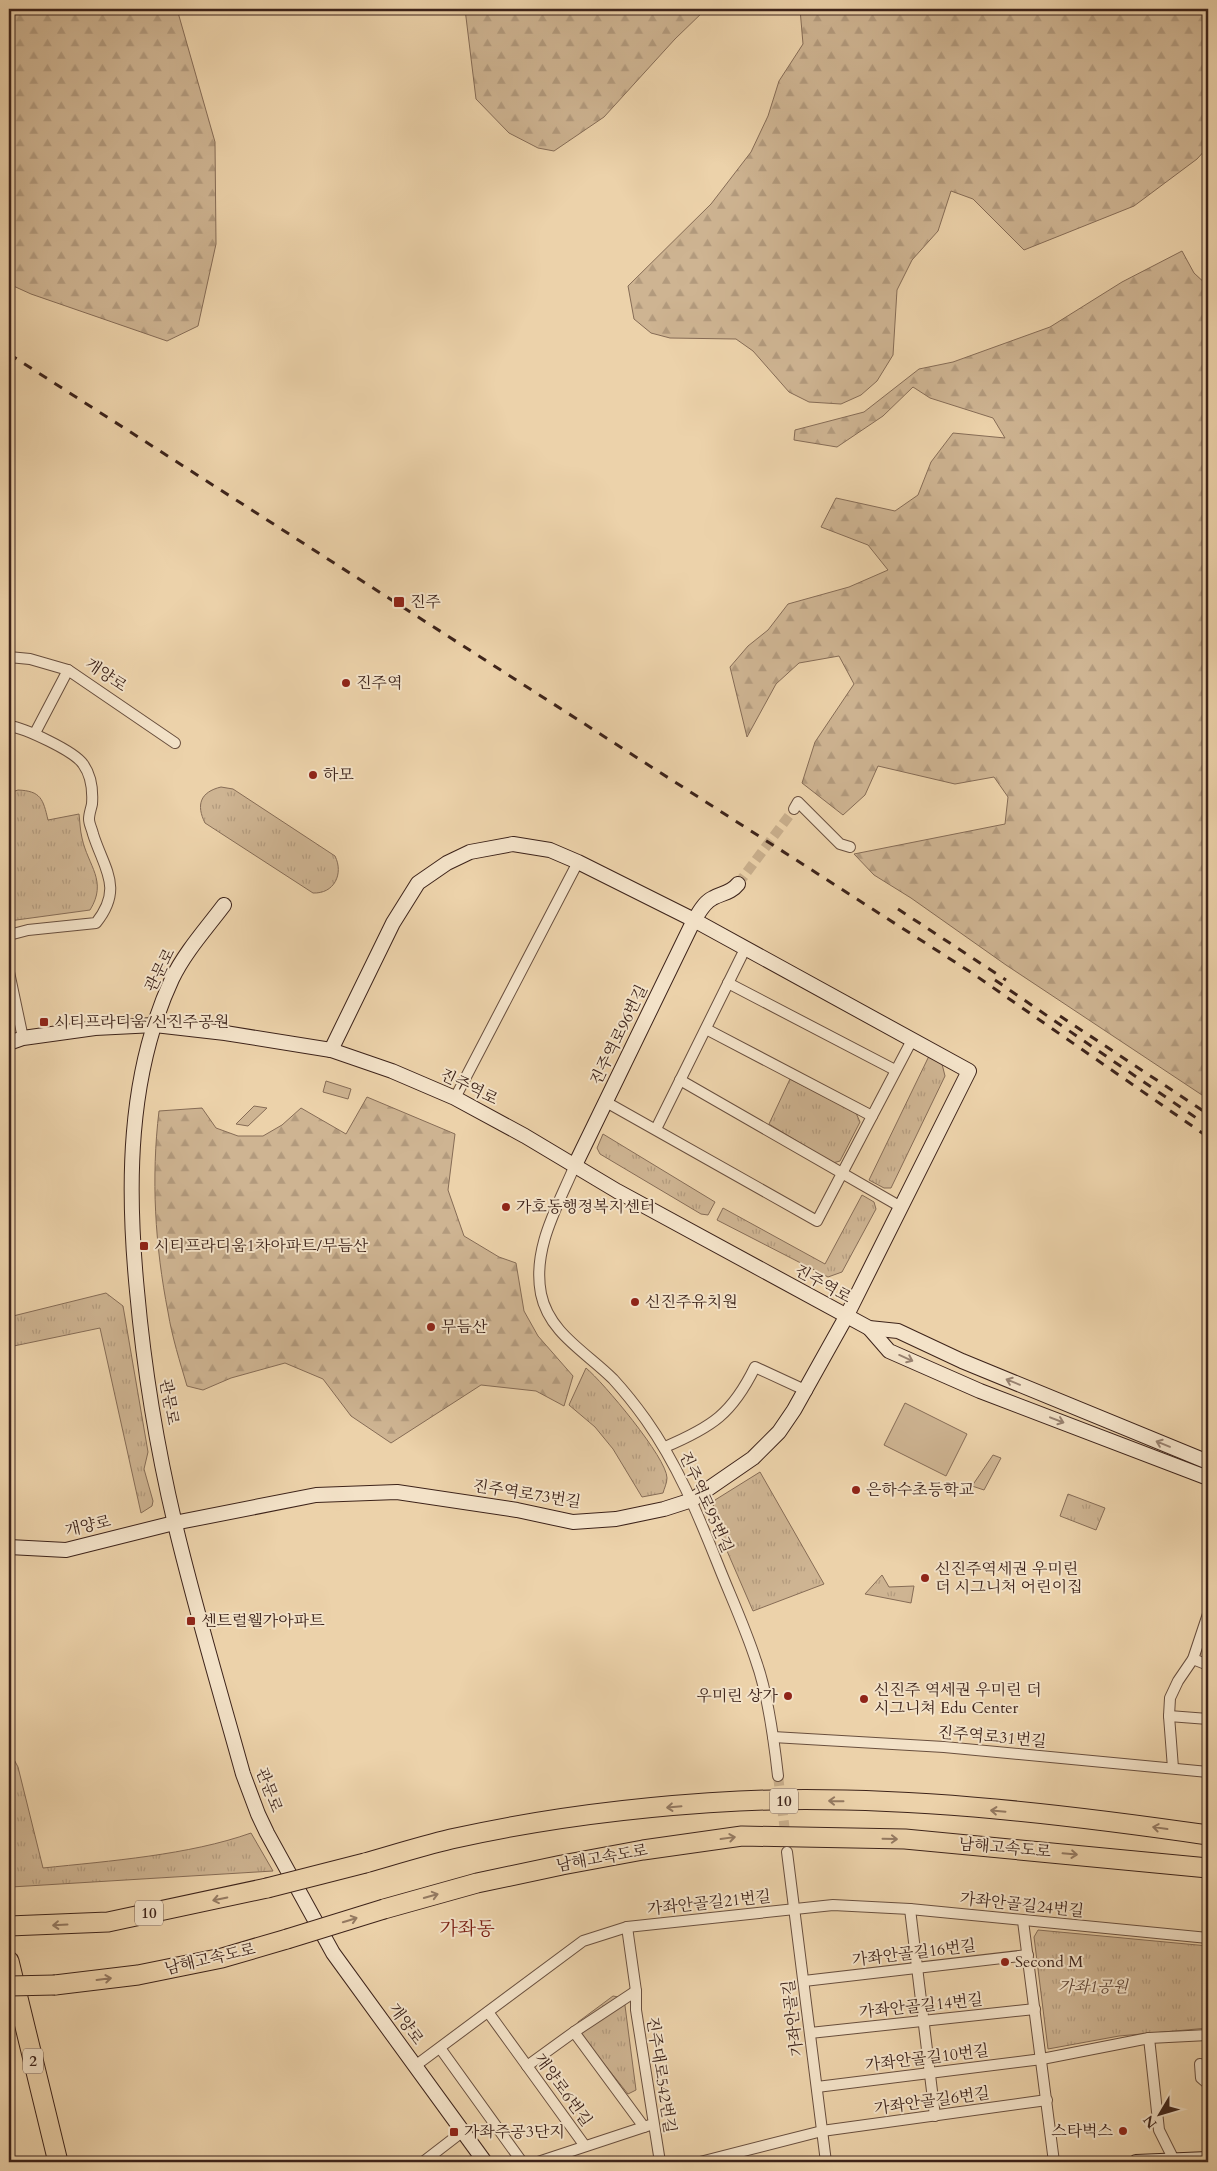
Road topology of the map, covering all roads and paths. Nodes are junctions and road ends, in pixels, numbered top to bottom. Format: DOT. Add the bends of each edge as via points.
graph roads {
  1 [pos="9,657"];
  2 [pos="68,670"];
  3 [pos="9,726"];
  4 [pos="35,733"];
  5 [pos="175,742"];
  6 [pos="794,809"];
  7 [pos="850,847"];
  8 [pos="578,862"];
  9 [pos="738,884"];
  10 [pos="224,905"];
  11 [pos="694,920"];
  12 [pos="9,935"];
  13 [pos="745,949"];
  14 [pos="9,972"];
  15 [pos="728,984"];
  16 [pos="155,1025"];
  17 [pos="706,1029"];
  18 [pos="23,1038"];
  19 [pos="912,1040"];
  20 [pos="9,1043"];
  21 [pos="331,1050"];
  22 [pos="895,1070"];
  23 [pos="680,1080"];
  24 [pos="455,1098"];
  25 [pos="606,1102"];
  26 [pos="872,1116"];
  27 [pos="656,1128"];
  28 [pos="575,1165"];
  29 [pos="842,1173"];
  30 [pos="901,1207"];
  31 [pos="846,1317"];
  32 [pos="869,1328"];
  33 [pos="806,1391"];
  34 [pos="665,1447"];
  35 [pos="1208,1462"];
  36 [pos="1208,1478"];
  37 [pos="692,1500"];
  38 [pos="174,1523"];
  39 [pos="9,1547"];
  40 [pos="1208,1614"];
  41 [pos="1193,1659"];
  42 [pos="1208,1665"];
  43 [pos="1169,1716"];
  44 [pos="1208,1719"];
  45 [pos="773,1737"];
  46 [pos="1173,1768"];
  47 [pos="1208,1772"];
  48 [pos="778,1776"];
  49 [pos="1208,1834"];
  50 [pos="787,1852"];
  51 [pos="1208,1868"];
  52 [pos="304,1902"];
  53 [pos="910,1909"];
  54 [pos="795,1910"];
  55 [pos="1023,1921"];
  56 [pos="9,1926"];
  57 [pos="627,1927"];
  58 [pos="1208,1938"];
  59 [pos="1028,1955"];
  60 [pos="9,1961"];
  61 [pos="917,1968"];
  62 [pos="804,1981"];
  63 [pos="9,1986"];
  64 [pos="636,1991"];
  65 [pos="1035,2009"];
  66 [pos="9,2012"];
  67 [pos="488,2012"];
  68 [pos="923,2022"];
  69 [pos="574,2032"];
  70 [pos="810,2033"];
  71 [pos="1208,2035"];
  72 [pos="1149,2038"];
  73 [pos="440,2048"];
  74 [pos="1042,2059"];
  75 [pos="1200,2064"];
  76 [pos="415,2066"];
  77 [pos="527,2066"];
  78 [pos="930,2073"];
  79 [pos="1208,2084"];
  80 [pos="817,2087"];
  81 [pos="1047,2100"];
  82 [pos="935,2116"];
  83 [pos="648,2126"];
  84 [pos="822,2131"];
  85 [pos="462,2132"];
  86 [pos="585,2146"];
  87 [pos="1208,2159"];
  88 [pos="1174,2161"];
  89 [pos="45,2162"];
  90 [pos="58,2162"];
  91 [pos="423,2162"];
  92 [pos="485,2162"];
  93 [pos="522,2162"];
  94 [pos="538,2162"];
  95 [pos="660,2162"];
  96 [pos="700,2162"];
  97 [pos="826,2162"];
  98 [pos="1054,2162"];
  99 [pos="1136,2162"];
  1 -- 2 [label="street, 개양로" via="30,659"];
  2 -- 4 [label="street"];
  2 -- 5 [label="street, 개양로"];
  3 -- 4 [label="street"];
  4 -- 12 [label="street" via="81,761 90,775 92,802 89,820 109,873 110,889 96,923"];
  6 -- 7 [label="street" via="798,802 840,844"];
  8 -- 11 [label="street"];
  8 -- 21 [label="street" via="550,850 513,844 470,852 418,883 393,923"];
  8 -- 24 [label="street"];
  9 -- 11 [label="street, 진주역로96번길" via="728,893 712,898"];
  10 -- 16 [label="street, 관문로" via="185,956"];
  11 -- 13 [label="street"];
  11 -- 25 [label="street, 진주역로96번길"];
  13 -- 15 [label="street"];
  13 -- 19 [label="street"];
  14 -- 18 [label="street"];
  15 -- 17 [label="street"];
  15 -- 22 [label="street"];
  16 -- 18 [label="street, 진주역로" via="94,1028"];
  16 -- 21 [label="street, 진주역로"];
  16 -- 38 [label="street, 관문로" via="133,1139 130,1214 142,1342"];
  17 -- 23 [label="street"];
  17 -- 26 [label="street"];
  18 -- 20 [label="street, 진주역로"];
  19 -- 22 [label="street"];
  19 -- 30 [label="street, 진주역로73번길" via="969,1072"];
  21 -- 24 [label="street, 진주역로"];
  22 -- 26 [label="street"];
  23 -- 27 [label="street"];
  23 -- 29 [label="street"];
  24 -- 28 [label="street, 진주역로"];
  25 -- 27 [label="street"];
  25 -- 28 [label="street, 진주역로96번길"];
  26 -- 29 [label="street"];
  27 -- 29 [label="street" via="817,1221"];
  28 -- 31 [label="street, 진주역로"];
  28 -- 34 [label="street, 진주역로95번길" via="539,1256 538,1278 547,1314 558,1330 613,1380"];
  29 -- 30 [label="street"];
  30 -- 31 [label="street, 진주역로73번길"];
  31 -- 32 [label="street, 진주역로"];
  31 -- 33 [label="street, 진주역로73번길"];
  35 -- 32 [label="street, 진주역로, one-way" via="962,1362 898,1331"];
  32 -- 36 [label="street, 진주역로, one-way" via="888,1351 980,1391"];
  33 -- 34 [label="street" via="755,1367 742,1393 723,1414 698,1433"];
  33 -- 37 [label="street, 진주역로73번길" via="779,1432 753,1458"];
  34 -- 37 [label="street, 진주역로95번길"];
  37 -- 38 [label="street, 진주역로73번길" via="616,1519 573,1522 397,1492 316,1495"];
  37 -- 45 [label="street, 진주역로95번길" via="757,1662"];
  38 -- 39 [label="street, 개양로" via="66,1550"];
  38 -- 52 [label="street, 관문로" via="243,1774 258,1814"];
  40 -- 41 [label="street"];
  41 -- 42 [label="street"];
  41 -- 43 [label="street" via="1170,1698"];
  43 -- 44 [label="street"];
  43 -- 46 [label="street"];
  45 -- 46 [label="street, 진주역로31번길" via="944,1747"];
  45 -- 48 [label="street, 진주역로95번길"];
  46 -- 47 [label="street, 진주역로31번길"];
  49 -- 56 [label="highway, 10, one-way, bridge" via="1110,1821 911,1803 740,1801 625,1811 523,1825 449,1840 267,1888 108,1922"];
  50 -- 54 [label="street"];
  63 -- 51 [label="highway, 남해고속도로 / 10, one-way, bridge" via="55,1985 138,1975 222,1958 477,1883 562,1865 742,1836 905,1840"];
  52 -- 76 [label="street, 개양로" via="333,1953"];
  53 -- 54 [label="street, 가좌안골길24번길" via="833,1905"];
  53 -- 55 [label="street, 가좌안골길24번길"];
  53 -- 61 [label="street"];
  54 -- 57 [label="street, 가좌안골길21번길"];
  54 -- 62 [label="street, 가좌안골길"];
  55 -- 58 [label="street, 가좌안골길24번길"];
  55 -- 59 [label="street"];
  57 -- 64 [label="street, 진주대로542번길"];
  57 -- 67 [label="street" via="583,1941"];
  59 -- 61 [label="street, 가좌안골길16번길"];
  59 -- 65 [label="street"];
  60 -- 90 [label="highway, 2"];
  61 -- 62 [label="street, 가좌안골길16번길"];
  61 -- 68 [label="street"];
  62 -- 70 [label="street, 가좌안골길"];
  64 -- 69 [label="street"];
  64 -- 83 [label="street, 진주대로542번길"];
  65 -- 68 [label="street, 가좌안골길14번길"];
  65 -- 74 [label="street"];
  66 -- 89 [label="highway, 2"];
  67 -- 73 [label="street"];
  67 -- 77 [label="street, 개양로6번길"];
  68 -- 70 [label="street, 가좌안골길14번길"];
  68 -- 78 [label="street"];
  69 -- 77 [label="street"];
  69 -- 83 [label="street, 진주대로542번길"];
  70 -- 80 [label="street, 가좌안골길"];
  71 -- 72 [label="street, 가좌안골길10번길"];
  72 -- 74 [label="street, 가좌안골길10번길"];
  72 -- 88 [label="street" via="1159,2130"];
  73 -- 76 [label="street"];
  73 -- 93 [label="street"];
  74 -- 78 [label="street, 가좌안골길10번길"];
  74 -- 81 [label="street"];
  75 -- 79 [label="street" via="1201,2078"];
  76 -- 85 [label="street, 개양로"];
  77 -- 86 [label="street, 개양로6번길"];
  78 -- 80 [label="street, 가좌안골길10번길"];
  78 -- 82 [label="street"];
  80 -- 84 [label="street, 가좌안골길"];
  81 -- 82 [label="street, 가좌안골길6번길"];
  81 -- 98 [label="street"];
  82 -- 84 [label="street, 가좌안골길6번길"];
  83 -- 86 [label="street"];
  83 -- 95 [label="street, 진주대로542번길"];
  84 -- 96 [label="street, 가좌안골길6번길"];
  84 -- 97 [label="street, 가좌안골길"];
  85 -- 91 [label="street"];
  85 -- 92 [label="street, 개양로"];
  86 -- 94 [label="street, 개양로6번길"];
  87 -- 88 [label="street"];
  88 -- 99 [label="street"];
}
